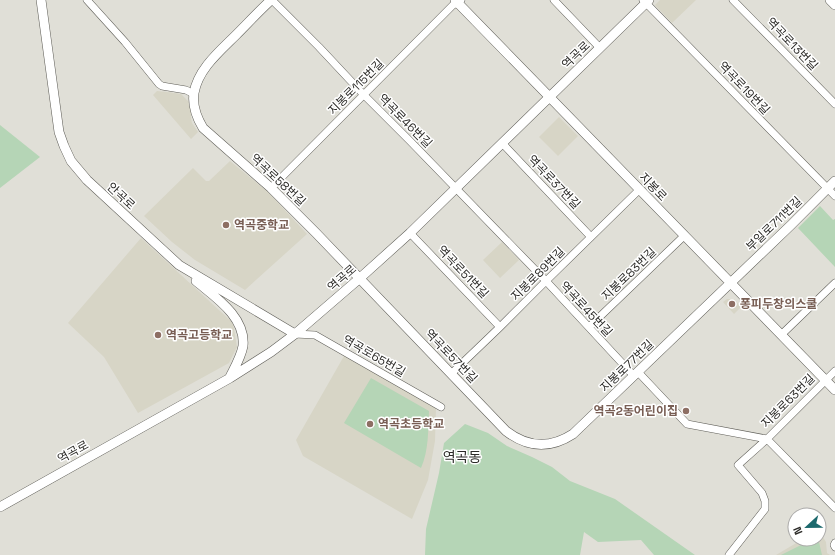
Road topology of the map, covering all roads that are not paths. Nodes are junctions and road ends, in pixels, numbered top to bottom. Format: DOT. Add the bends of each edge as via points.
graph roads {
  1 [pos="41,0"];
  2 [pos="87,0"];
  3 [pos="272,0"];
  4 [pos="554,0"];
  5 [pos="734,0"];
  6 [pos="830,0"];
  7 [pos="458,1"];
  8 [pos="646,1"];
  9 [pos="835,5"];
  10 [pos="600,48"];
  11 [pos="194,94"];
  12 [pos="364,94"];
  13 [pos="550,97"];
  14 [pos="835,104"];
  15 [pos="502,143"];
  16 [pos="835,181"];
  17 [pos="271,188"];
  18 [pos="456,188"];
  19 [pos="827,189"];
  20 [pos="639,190"];
  21 [pos="835,196"];
  22 [pos="410,233"];
  23 [pos="684,236"];
  24 [pos="591,237"];
  25 [pos="179,266"];
  26 [pos="360,278"];
  27 [pos="546,281"];
  28 [pos="730,283"];
  29 [pos="835,283"];
  30 [pos="500,327"];
  31 [pos="589,327"];
  32 [pos="295,334"];
  33 [pos="781,335"];
  34 [pos="835,371"];
  35 [pos="452,373"];
  36 [pos="636,374"];
  37 [pos="230,378"];
  38 [pos="825,380"];
  39 [pos="835,390"];
  40 [pos="441,407"];
  41 [pos="766,439"];
  42 [pos="529,443"];
  43 [pos="0,507"];
  44 [pos="835,508"];
  45 [pos="835,543"];
  46 [pos="835,547"];
  47 [pos="729,555"];
  1 -- 25 [label="street, 안곡로" via="59,132 71,161 87,180"];
  2 -- 11 [label="street" via="159,84"];
  3 -- 11 [label="street" via="211,60 200,76"];
  3 -- 12 [label="street, 역곡로46번길"];
  4 -- 10 [label="street"];
  5 -- 14 [label="street, 역곡로13번길"];
  6 -- 9 [label="street"];
  7 -- 12 [label="street, 지봉로115번길"];
  7 -- 13 [label="street, 지봉로"];
  8 -- 10 [label="street, 역곡로"];
  8 -- 19 [label="street, 역곡로19번길"];
  10 -- 13 [label="street, 역곡로"];
  11 -- 17 [label="street, 역곡로58번길" via="197,118 203,128"];
  12 -- 17 [label="street, 지봉로115번길"];
  12 -- 18 [label="street, 역곡로46번길"];
  13 -- 15 [label="street, 역곡로"];
  13 -- 20 [label="street, 지봉로"];
  15 -- 18 [label="street, 역곡로"];
  15 -- 24 [label="street, 역곡로37번길"];
  16 -- 19 [label="street, 부일로711번길"];
  17 -- 26 [label="street, 역곡로58번길"];
  18 -- 22 [label="street, 역곡로"];
  18 -- 27 [label="street, 역곡로45번길"];
  19 -- 21 [label="street, 역곡로19번길"];
  19 -- 28 [label="street, 부일로711번길"];
  20 -- 23 [label="street, 지봉로"];
  20 -- 24 [label="street, 지봉로89번길"];
  22 -- 26 [label="street, 역곡로"];
  22 -- 30 [label="street, 역곡로51번길"];
  23 -- 28 [label="street, 지봉로"];
  23 -- 31 [label="street, 지봉로83번길"];
  24 -- 27 [label="street, 지봉로89번길"];
  25 -- 32 [label="street, 안곡로"];
  25 -- 37 [label="street" via="226,307 239,324 243,346"];
  26 -- 32 [label="street, 역곡로"];
  26 -- 35 [label="street, 역곡로57번길"];
  27 -- 30 [label="street, 지봉로89번길"];
  27 -- 31 [label="street, 역곡로45번길"];
  28 -- 33 [label="street, 지봉로"];
  28 -- 36 [label="street, 지봉로77번길"];
  29 -- 33 [label="street"];
  30 -- 35 [label="street, 지봉로89번길"];
  31 -- 36 [label="street, 역곡로45번길"];
  32 -- 37 [label="street, 역곡로"];
  32 -- 40 [label="street, 역곡로65번길" via="315,335"];
  33 -- 38 [label="street, 지봉로"];
  34 -- 38 [label="street, 지봉로63번길"];
  35 -- 42 [label="street, 역곡로57번길" via="506,431"];
  36 -- 41 [label="street, 지봉로63번길" via="687,424"];
  36 -- 42 [label="street, 지봉로77번길" via="565,439 545,445"];
  37 -- 43 [label="street, 역곡로"];
  38 -- 39 [label="street, 지봉로"];
  38 -- 41 [label="street, 지봉로63번길"];
  41 -- 44 [label="street"];
  41 -- 47 [label="street, 지봉로63번길" via="738,465 762,493 766,509"];
  45 -- 46 [label="street"];
}
